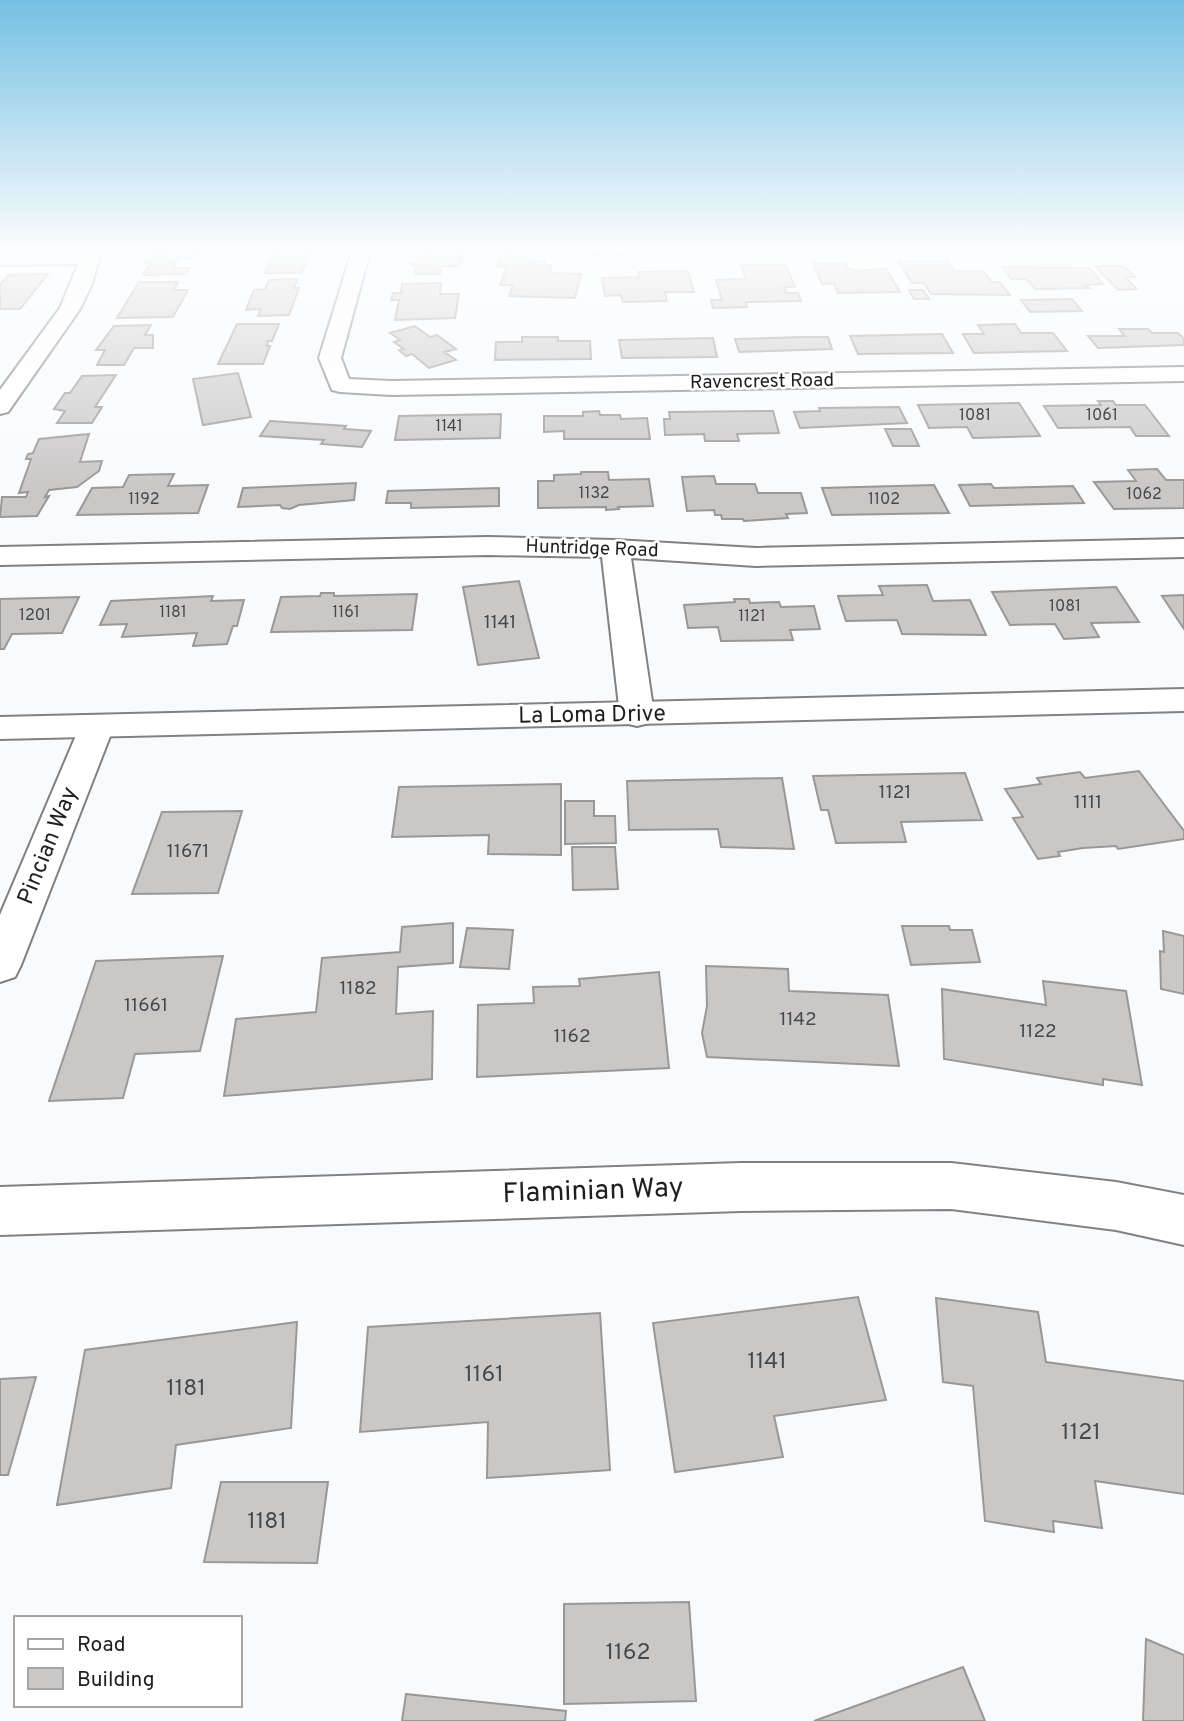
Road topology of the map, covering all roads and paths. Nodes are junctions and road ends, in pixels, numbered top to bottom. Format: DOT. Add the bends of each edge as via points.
graph roads {
  1 [pos="56,328"];
  2 [pos="339,328"];
  3 [pos="1175,374"];
  4 [pos="1184,395"];
  5 [pos="0,407"];
  6 [pos="1184,548"];
  7 [pos="615,549"];
  8 [pos="0,556"];
  9 [pos="1184,700"];
  10 [pos="637,715"];
  11 [pos="97,726"];
  12 [pos="0,728"];
  13 [pos="0,965"];
  14 [pos="0,1211"];
  15 [pos="1184,1220"];
  1 -- 5 [label="street"];
  2 -- 3 [label="street, Ravencrest Road" via="330,358 340,385 391,388"];
  3 -- 4 [label="street"];
  6 -- 7 [label="street, Huntridge Road" via="756,557"];
  7 -- 8 [label="street, Huntridge Road" via="488,546"];
  7 -- 10 [label="street"];
  9 -- 10 [label="street, La Loma Drive"];
  10 -- 11 [label="street, La Loma Drive"];
  11 -- 12 [label="street, La Loma Drive"];
  11 -- 13 [label="street, Pincian Way"];
  14 -- 15 [label="street, Flaminian Way" via="741,1187 951,1186 1116,1206"];
}
